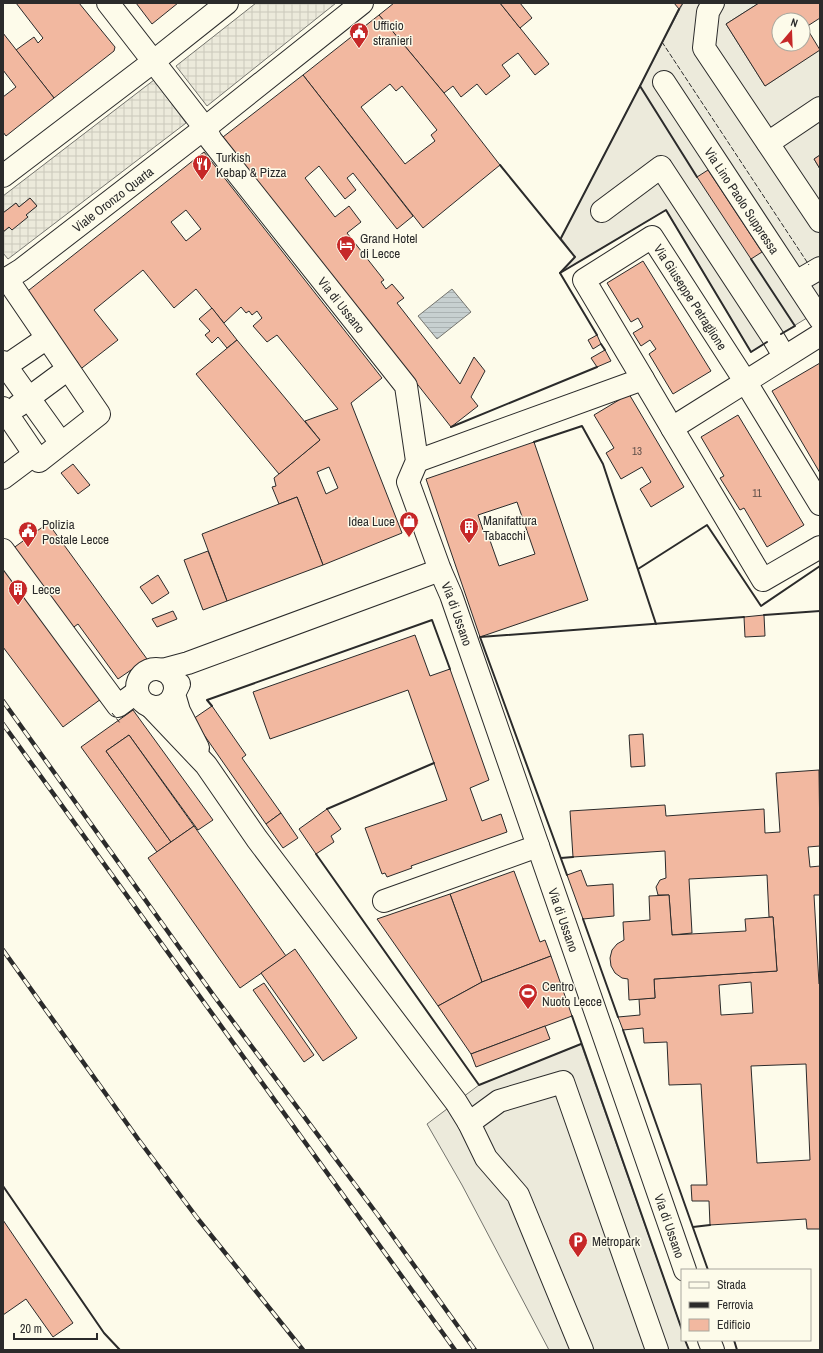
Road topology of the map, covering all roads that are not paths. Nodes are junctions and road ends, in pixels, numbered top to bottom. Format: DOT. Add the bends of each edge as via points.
graph roads {
  1 [pos="108,3"];
  2 [pos="227,3"];
  3 [pos="362,3"];
  4 [pos="713,3"];
  5 [pos="154,61"];
  6 [pos="664,82"];
  7 [pos="820,108"];
  8 [pos="205,128"];
  9 [pos="768,143"];
  10 [pos="3,176"];
  11 [pos="602,211"];
  12 [pos="820,221"];
  13 [pos="820,268"];
  14 [pos="796,282"];
  15 [pos="10,285"];
  16 [pos="820,319"];
  17 [pos="820,335"];
  18 [pos="47,338"];
  19 [pos="784,356"];
  20 [pos="4,365"];
  21 [pos="68,369"];
  22 [pos="642,379"];
  23 [pos="745,381"];
  24 [pos="29,398"];
  25 [pos="4,414"];
  26 [pos="672,428"];
  27 [pos="62,443"];
  28 [pos="35,454"];
  29 [pos="417,461"];
  30 [pos="3,478"];
  31 [pos="820,504"];
  32 [pos="820,547"];
  33 [pos="3,550"];
  34 [pos="440,570"];
  35 [pos="188,663"];
  36 [pos="162,670"];
  37 [pos="174,694"];
  38 [pos="144,699"];
  39 [pos="206,765"];
  40 [pos="538,846"];
  41 [pos="384,902"];
  42 [pos="470,1123"];
  43 [pos="685,1269"];
  44 [pos="582,1350"];
  45 [pos="657,1350"];
  1 -- 5 [label="street"];
  2 -- 5 [label="street"];
  3 -- 8 [label="street, Viale Oronzo Quarta"];
  4 -- 9 [label="street" via="708,12 704,48"];
  5 -- 8 [label="street"];
  5 -- 10 [label="street"];
  6 -- 14 [label="street, Via Lino Paolo Suppressa"];
  7 -- 9 [label="street"];
  8 -- 15 [label="street, Viale Oronzo Quarta"];
  8 -- 29 [label="street, Via di Ussano" via="211,140 406,386"];
  9 -- 12 [label="street"];
  11 -- 19 [label="street" via="661,167"];
  13 -- 14 [label="street"];
  14 -- 16 [label="street, Via Lino Paolo Suppressa"];
  15 -- 18 [label="street"];
  17 -- 19 [label="street"];
  18 -- 20 [label="street"];
  18 -- 21 [label="street"];
  19 -- 23 [label="street"];
  20 -- 24 [label="street"];
  21 -- 24 [label="street"];
  21 -- 27 [label="street" via="98,414"];
  22 -- 23 [label="street, Via Giuseppe Petraglione" via="584,280 652,236"];
  22 -- 26 [label="street, Via Giuseppe Petraglione"];
  22 -- 29 [label="street"];
  23 -- 26 [label="street"];
  23 -- 31 [label="street, Via Giuseppe Petraglione"];
  24 -- 25 [label="street"];
  24 -- 27 [label="street"];
  25 -- 28 [label="street"];
  26 -- 32 [label="street, Via Giuseppe Petraglione" via="763,580"];
  27 -- 28 [label="street" via="39,461"];
  28 -- 30 [label="street"];
  29 -- 34 [label="street, Via di Ussano" via="408,482"];
  33 -- 38 [label="street" via="118,706"];
  34 -- 35 [label="street, Via di Ussano"];
  34 -- 40 [label="street, Via di Ussano" via="451,595"];
  35 -- 36 [label="street, Via di Ussano"];
  35 -- 37 [label="street"];
  36 -- 37 [label="street" via="170,675 175,684"];
  36 -- 38 [label="street" via="152,669 143,674 138,682"];
  37 -- 38 [label="street" via="169,702 160,707"];
  37 -- 39 [label="street" via="179,711"];
  38 -- 39 [label="street"];
  39 -- 42 [label="street" via="257,839"];
  40 -- 41 [label="street"];
  40 -- 43 [label="street, Via di Ussano"];
  42 -- 44 [label="street" via="486,1158 518,1195"];
  42 -- 45 [label="street" via="499,1101 563,1082"];
}
